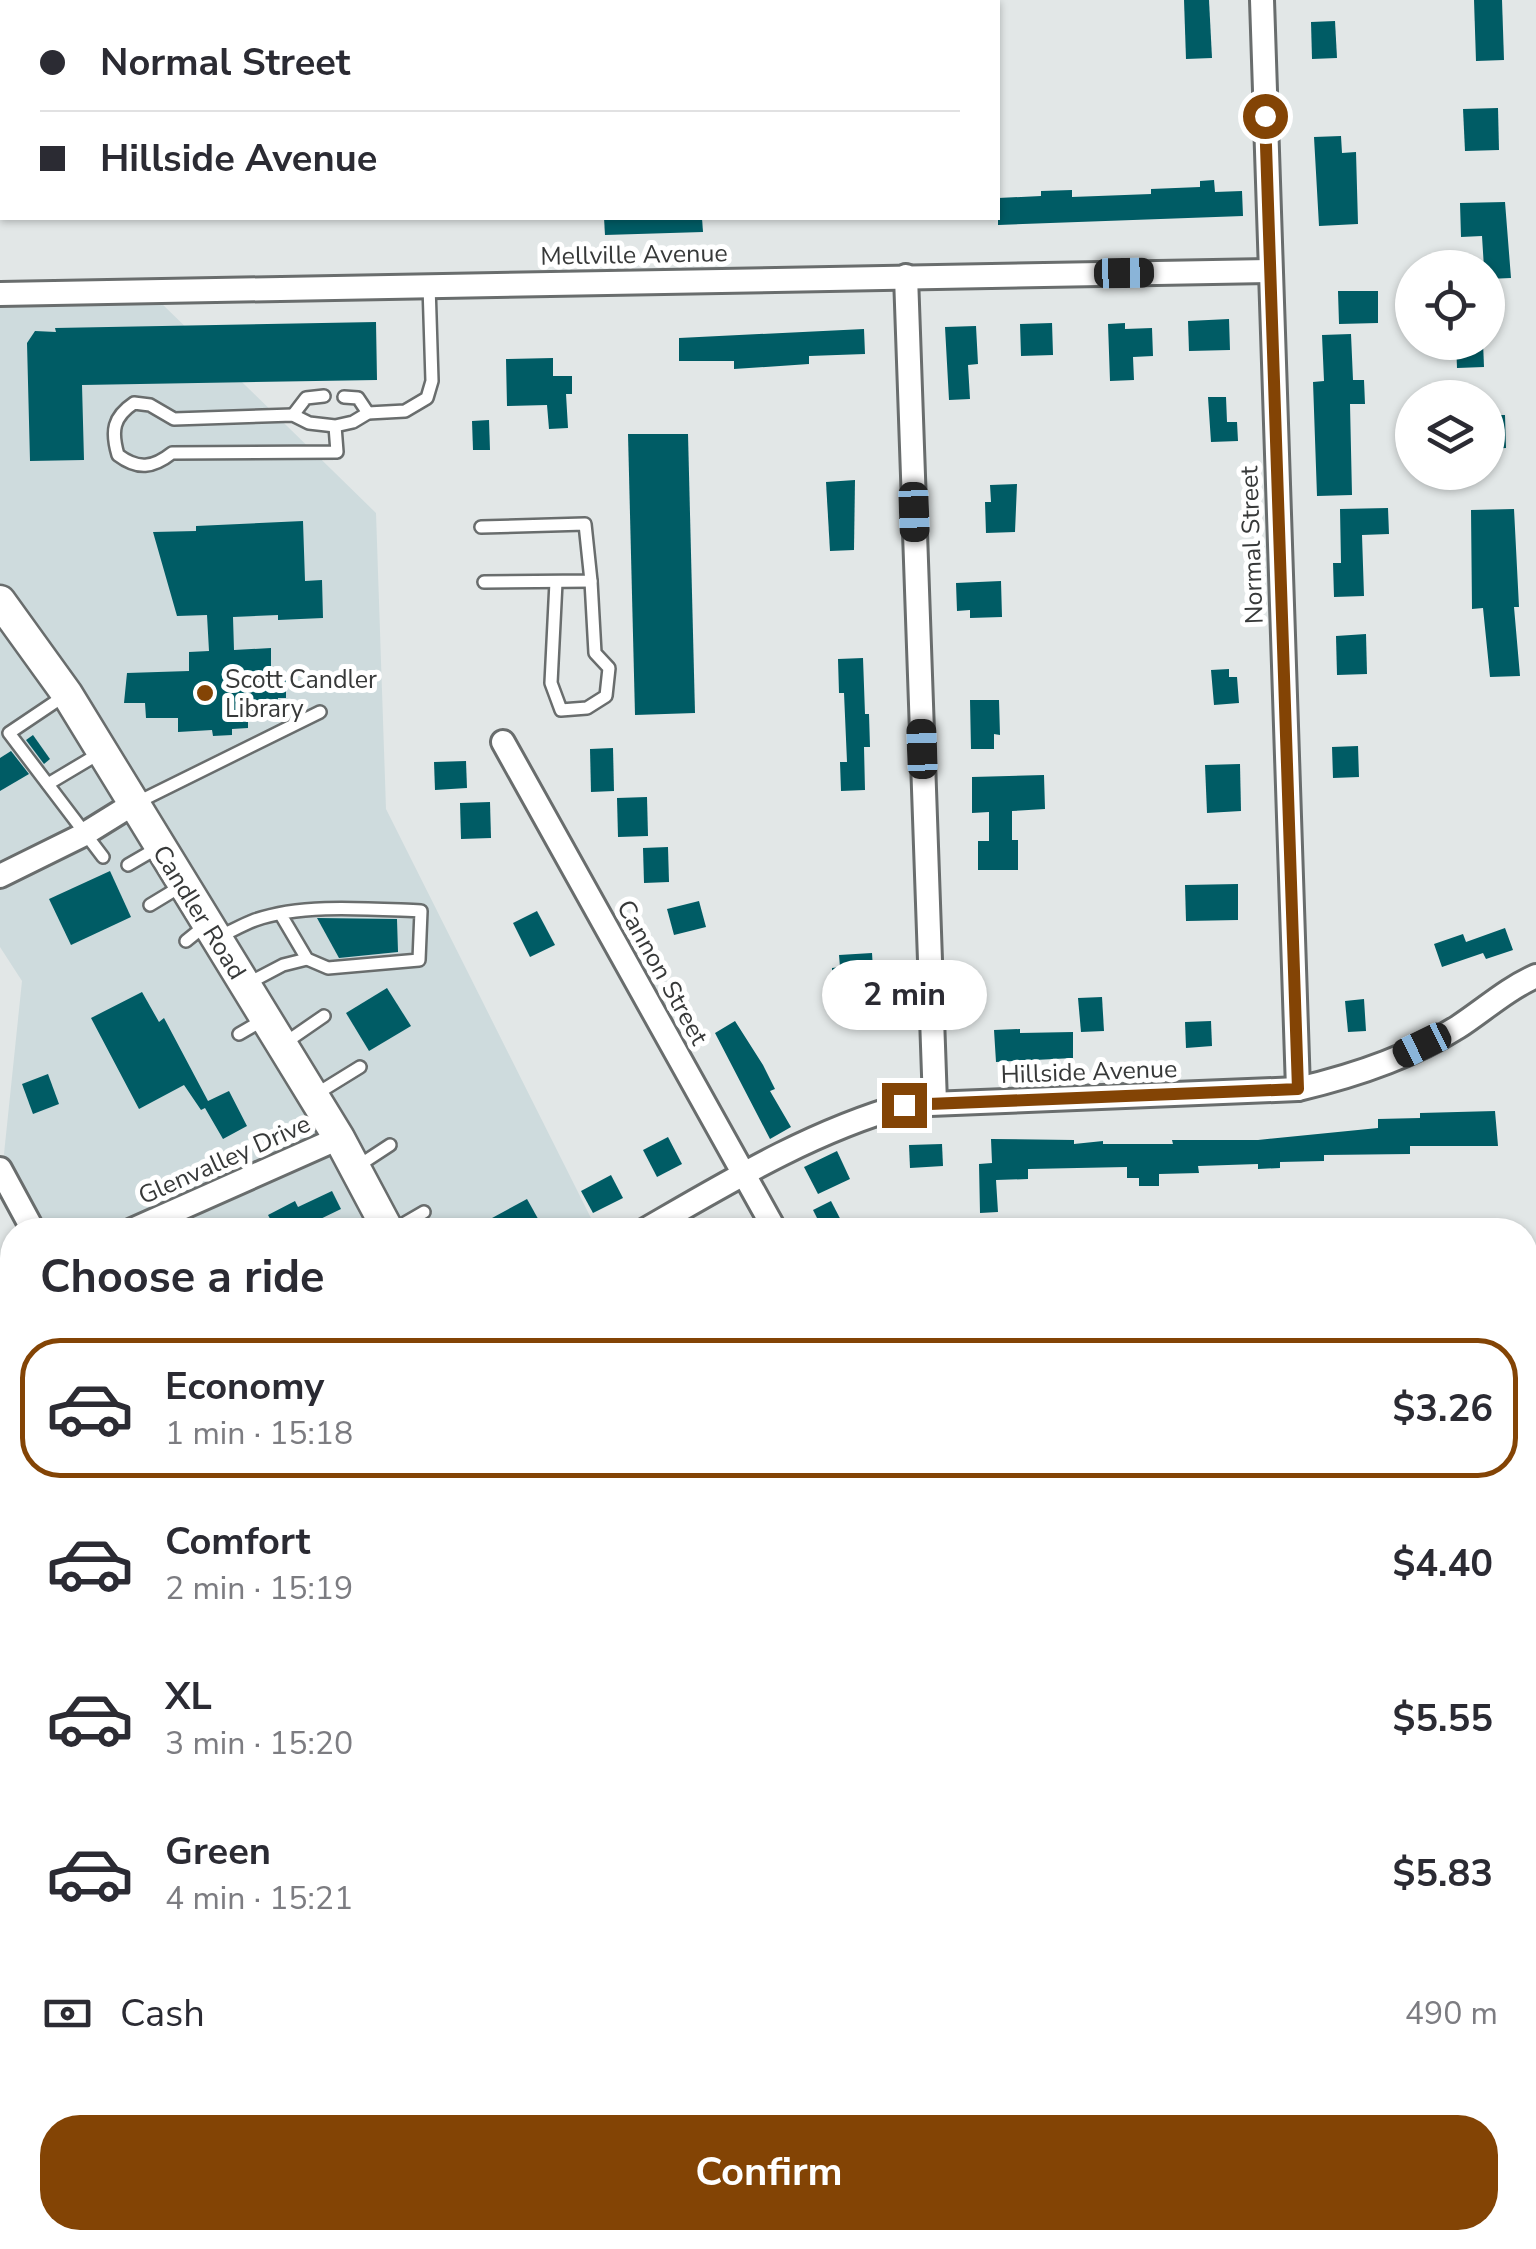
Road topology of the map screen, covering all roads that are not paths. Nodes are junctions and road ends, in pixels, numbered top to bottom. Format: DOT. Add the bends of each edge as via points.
graph roads {
  1 [pos="1262,0"];
  2 [pos="1269,272"];
  3 [pos="906,276"];
  4 [pos="429,286"];
  5 [pos="0,294"];
  6 [pos="324,396"];
  7 [pos="344,397"];
  8 [pos="368,413"];
  9 [pos="293,415"];
  10 [pos="335,426"];
  11 [pos="481,526"];
  12 [pos="484,582"];
  13 [pos="556,582"];
  14 [pos="591,582"];
  15 [pos="0,601"];
  16 [pos="66,694"];
  17 [pos="320,712"];
  18 [pos="504,742"];
  19 [pos="102,752"];
  20 [pos="48,784"];
  21 [pos="133,804"];
  22 [pos="84,835"];
  23 [pos="159,846"];
  24 [pos="103,857"];
  25 [pos="128,865"];
  26 [pos="0,876"];
  27 [pos="183,886"];
  28 [pos="150,905"];
  29 [pos="281,915"];
  30 [pos="203,934"];
  31 [pos="307,959"];
  32 [pos="1536,976"];
  33 [pos="245,986"];
  34 [pos="324,1016"];
  35 [pos="282,1046"];
  36 [pos="360,1067"];
  37 [pos="1298,1089"];
  38 [pos="313,1096"];
  39 [pos="934,1103"];
  40 [pos="339,1138"];
  41 [pos="390,1145"];
  42 [pos="355,1168"];
  43 [pos="0,1169"];
  44 [pos="744,1173"];
  45 [pos="424,1212"];
  46 [pos="27,1218"];
  47 [pos="159,1218"];
  48 [pos="383,1218"];
  49 [pos="413,1218"];
  50 [pos="666,1218"];
  51 [pos="768,1218"];
  1 -- 2 [label="street, Normal Street"];
  2 -- 3 [label="street, Mellville Avenue"];
  2 -- 37 [label="street, Normal Street"];
  3 -- 4 [label="street, Mellville Avenue"];
  3 -- 39 [label="street"];
  4 -- 5 [label="street, Mellville Avenue"];
  4 -- 8 [label="lane" via="427,398 405,411"];
  6 -- 9 [label="lane" via="306,398"];
  7 -- 8 [label="lane" via="358,398"];
  8 -- 10 [label="lane"];
  9 -- 10 [label="lane"];
  9 -- 10 [label="lane" via="174,419 134,403 113,426 118,455 145,467 172,454 337,452"];
  11 -- 14 [label="lane" via="585,524"];
  12 -- 13 [label="lane"];
  13 -- 14 [label="lane"];
  13 -- 14 [label="lane" via="550,683 561,710 587,708 606,696 609,668 596,653"];
  15 -- 16 [label="main road, Candler Road"];
  16 -- 19 [label="main road, Candler Road"];
  16 -- 20 [label="lane" via="9,733"];
  17 -- 21 [label="lane"];
  18 -- 44 [label="street, Cannon Street"];
  19 -- 20 [label="lane"];
  19 -- 21 [label="main road, Candler Road"];
  20 -- 22 [label="lane"];
  21 -- 22 [label="street"];
  21 -- 23 [label="main road, Candler Road"];
  22 -- 24 [label="lane"];
  22 -- 26 [label="street"];
  23 -- 25 [label="lane"];
  23 -- 27 [label="main road, Candler Road"];
  27 -- 28 [label="lane"];
  27 -- 30 [label="main road, Candler Road"];
  29 -- 30 [label="lane"];
  29 -- 31 [label="lane"];
  29 -- 31 [label="lane" via="335,908 421,911 418,960 328,968"];
  30 -- 33 [label="main road, Candler Road"];
  31 -- 33 [label="lane"];
  32 -- 37 [label="street, Hillside Avenue" via="1455,1029 1390,1061"];
  33 -- 35 [label="main road, Candler Road" via="252,1026"];
  34 -- 35 [label="lane"];
  35 -- 38 [label="main road, Candler Road"];
  36 -- 38 [label="lane"];
  37 -- 39 [label="street, Hillside Avenue"];
  38 -- 40 [label="main road, Candler Road"];
  39 -- 44 [label="street, Hillside Avenue" via="854,1119"];
  40 -- 42 [label="main road, Candler Road"];
  40 -- 47 [label="street, Glenvalley Drive"];
  41 -- 42 [label="lane"];
  42 -- 48 [label="main road, Candler Road"];
  43 -- 46 [label="street"];
  44 -- 50 [label="street, Hillside Avenue"];
  44 -- 51 [label="street, Cannon Street"];
  45 -- 49 [label="lane"];
}
